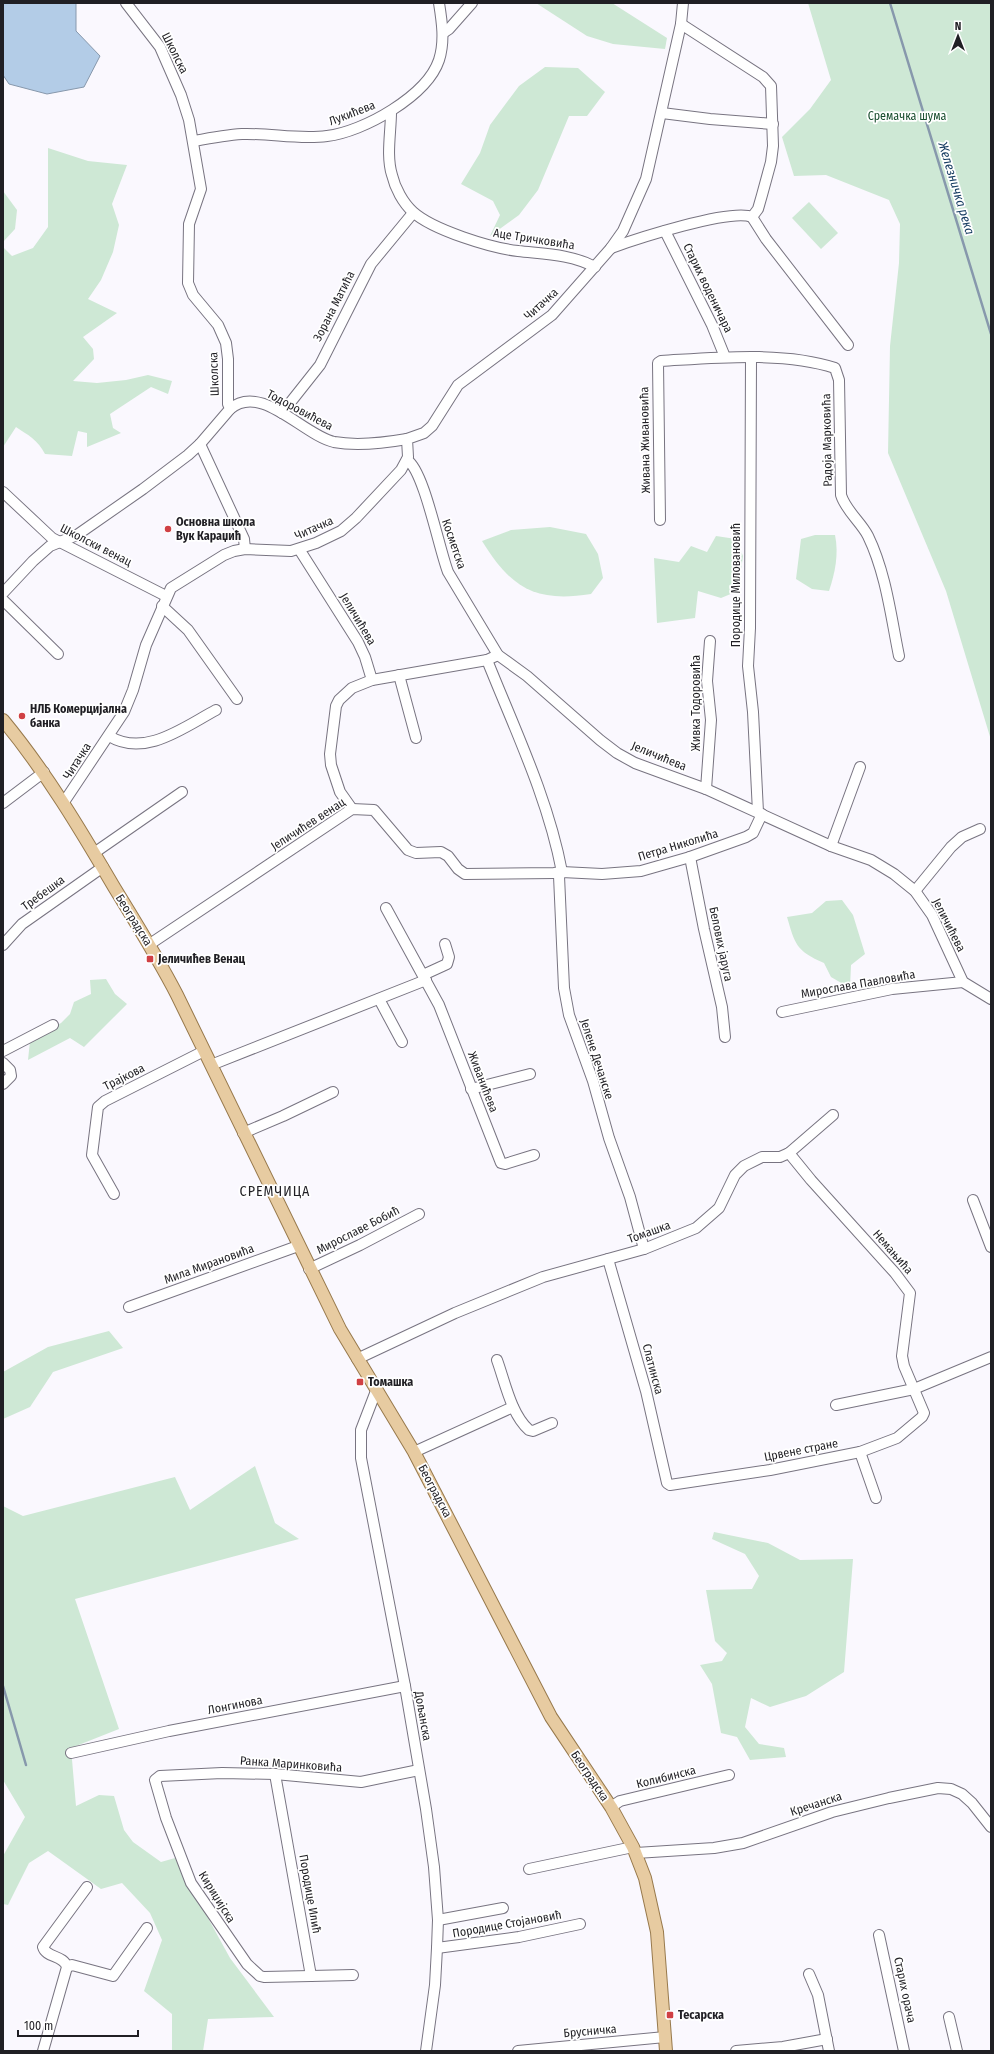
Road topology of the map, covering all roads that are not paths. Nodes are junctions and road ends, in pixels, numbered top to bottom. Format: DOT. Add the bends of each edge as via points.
graph roads {
  1 [pos="126,3"];
  2 [pos="439,3"];
  3 [pos="472,3"];
  4 [pos="683,3"];
  5 [pos="681,24"];
  6 [pos="443,33"];
  7 [pos="391,112"];
  8 [pos="662,113"];
  9 [pos="773,124"];
  10 [pos="194,141"];
  11 [pos="413,213"];
  12 [pos="752,217"];
  13 [pos="665,231"];
  14 [pos="612,248"];
  15 [pos="595,267"];
  16 [pos="848,345"];
  17 [pos="726,357"];
  18 [pos="751,358"];
  19 [pos="230,409"];
  20 [pos="282,413"];
  21 [pos="407,440"];
  22 [pos="200,444"];
  23 [pos="407,460"];
  24 [pos="3,492"];
  25 [pos="660,520"];
  26 [pos="60,542"];
  27 [pos="245,549"];
  28 [pos="299,549"];
  29 [pos="3,593"];
  30 [pos="166,596"];
  31 [pos="3,600"];
  32 [pos="162,606"];
  33 [pos="710,641"];
  34 [pos="58,654"];
  35 [pos="498,655"];
  36 [pos="899,656"];
  37 [pos="487,660"];
  38 [pos="399,676"];
  39 [pos="372,680"];
  40 [pos="237,699"];
  41 [pos="216,710"];
  42 [pos="3,720"];
  43 [pos="109,736"];
  44 [pos="416,738"];
  45 [pos="860,767"];
  46 [pos="44,772"];
  47 [pos="706,789"];
  48 [pos="182,792"];
  49 [pos="64,802"];
  50 [pos="3,803"];
  51 [pos="352,809"];
  52 [pos="760,813"];
  53 [pos="980,829"];
  54 [pos="831,846"];
  55 [pos="94,853"];
  56 [pos="690,857"];
  57 [pos="102,867"];
  58 [pos="562,872"];
  59 [pos="915,891"];
  60 [pos="386,908"];
  61 [pos="150,944"];
  62 [pos="445,944"];
  63 [pos="3,945"];
  64 [pos="425,977"];
  65 [pos="963,982"];
  66 [pos="379,999"];
  67 [pos="991,999"];
  68 [pos="782,1012"];
  69 [pos="53,1025"];
  70 [pos="725,1037"];
  71 [pos="402,1042"];
  72 [pos="3,1051"];
  73 [pos="204,1051"];
  74 [pos="3,1063"];
  75 [pos="211,1065"];
  76 [pos="530,1074"];
  77 [pos="3,1084"];
  78 [pos="471,1089"];
  79 [pos="333,1092"];
  80 [pos="833,1116"];
  81 [pos="243,1133"];
  82 [pos="789,1153"];
  83 [pos="534,1155"];
  84 [pos="114,1194"];
  85 [pos="972,1200"];
  86 [pos="419,1214"];
  87 [pos="298,1246"];
  88 [pos="991,1248"];
  89 [pos="644,1249"];
  90 [pos="608,1259"];
  91 [pos="309,1269"];
  92 [pos="129,1307"];
  93 [pos="991,1357"];
  94 [pos="357,1359"];
  95 [pos="497,1360"];
  96 [pos="914,1389"];
  97 [pos="376,1391"];
  98 [pos="836,1405"];
  99 [pos="513,1407"];
  100 [pos="924,1412"];
  101 [pos="552,1423"];
  102 [pos="414,1452"];
  103 [pos="860,1452"];
  104 [pos="670,1485"];
  105 [pos="876,1498"];
  106 [pos="405,1686"];
  107 [pos="71,1753"];
  108 [pos="419,1770"];
  109 [pos="275,1774"];
  110 [pos="729,1775"];
  111 [pos="160,1776"];
  112 [pos="611,1807"];
  113 [pos="991,1827"];
  114 [pos="634,1850"];
  115 [pos="529,1869"];
  116 [pos="87,1887"];
  117 [pos="503,1908"];
  118 [pos="438,1920"];
  119 [pos="580,1924"];
  120 [pos="147,1928"];
  121 [pos="880,1935"];
  122 [pos="437,1948"];
  123 [pos="67,1967"];
  124 [pos="809,1974"];
  125 [pos="354,1975"];
  126 [pos="311,1976"];
  127 [pos="949,2016"];
  128 [pos="665,2037"];
  129 [pos="827,2039"];
  130 [pos="42,2051"];
  131 [pos="426,2051"];
  132 [pos="518,2051"];
  133 [pos="666,2051"];
  134 [pos="736,2051"];
  135 [pos="829,2051"];
  136 [pos="904,2051"];
  137 [pos="957,2051"];
  1 -- 10 [label="street, Школска" via="163,54 181,95"];
  2 -- 6 [label="street, Лукићева"];
  3 -- 6 [label="street"];
  4 -- 5 [label="street, Читачка"];
  5 -- 8 [label="street, Читачка"];
  5 -- 9 [label="street" via="768,82 771,86"];
  6 -- 7 [label="street, Лукићева" via="439,62 426,83"];
  7 -- 10 [label="street, Лукићева" via="329,136 301,138 242,134"];
  7 -- 11 [label="street, Аце Тричковића" via="392,175 404,201"];
  8 -- 9 [label="street"];
  8 -- 14 [label="street, Читачка" via="646,179 623,231"];
  9 -- 12 [label="street" via="771,162 758,209"];
  10 -- 19 [label="street, Школска" via="202,189 188,224 188,283 193,295 218,325 226,343"];
  11 -- 15 [label="street, Аце Тричковића" via="436,226 494,247 575,259"];
  11 -- 20 [label="street, Зорана Матића" via="370,264 320,365"];
  12 -- 13 [label="street" via="730,216"];
  12 -- 16 [label="street"];
  13 -- 14 [label="street"];
  13 -- 17 [label="street, Старих воденичара"];
  14 -- 15 [label="street, Читачка"];
  15 -- 21 [label="street, Читачка" via="552,315 458,385 428,430"];
  17 -- 18 [label="street"];
  17 -- 25 [label="street, Живана Живановића" via="658,363"];
  18 -- 36 [label="street, Радоја Марковића" via="823,364 835,368 839,380 841,495 868,536 878,561"];
  18 -- 52 [label="street, Породице Миловановић" via="748,666"];
  19 -- 20 [label="street, Тодоровићева" via="238,403 250,401"];
  19 -- 22 [label="street, Школска"];
  20 -- 21 [label="street, Тодоровићева" via="332,442 346,444"];
  21 -- 23 [label="street"];
  22 -- 26 [label="street, Школска" via="149,485 77,535"];
  22 -- 27 [label="street" via="244,539"];
  23 -- 28 [label="street, Читачка" via="401,470 341,531"];
  23 -- 35 [label="street, Косметска" via="413,465 426,499 448,572"];
  24 -- 26 [label="street, Школски венац" via="44,531"];
  26 -- 29 [label="street, Школска" via="50,546 33,561"];
  26 -- 30 [label="street, Школски венац"];
  27 -- 28 [label="street, Читачка"];
  27 -- 30 [label="street, Читачка" via="224,555 171,588"];
  28 -- 39 [label="street, Јеличићева" via="358,642"];
  30 -- 32 [label="street, Читачка"];
  31 -- 34 [label="street"];
  32 -- 40 [label="street" via="188,630"];
  32 -- 43 [label="street, Читачка" via="146,645 129,702"];
  33 -- 47 [label="street, Живка Тодоровића" via="707,681 712,720"];
  35 -- 37 [label="street"];
  35 -- 47 [label="street, Јеличићева" via="527,676 617,753 635,763"];
  37 -- 38 [label="street"];
  37 -- 58 [label="street" via="545,806"];
  38 -- 39 [label="street"];
  38 -- 44 [label="street"];
  39 -- 51 [label="street" via="345,693 336,706 331,765 340,792"];
  41 -- 43 [label="street" via="165,737 144,744 123,744"];
  42 -- 46 [label="main road, Београдска"];
  43 -- 49 [label="street, Читачка"];
  45 -- 54 [label="street"];
  46 -- 49 [label="main road, Београдска"];
  46 -- 50 [label="street"];
  47 -- 52 [label="street, Јеличићева"];
  48 -- 55 [label="street"];
  49 -- 55 [label="main road, Београдска"];
  51 -- 58 [label="street, Јеличићев венац" via="374,810 408,850 416,853 441,852 464,874"];
  51 -- 61 [label="street, Јеличићев венац"];
  52 -- 54 [label="street, Јеличићева"];
  52 -- 56 [label="street, Петра Николића" via="753,833"];
  53 -- 59 [label="street" via="956,842"];
  54 -- 59 [label="street, Јеличићева" via="872,860"];
  55 -- 57 [label="main road, Београдска"];
  56 -- 58 [label="street, Петра Николића" via="635,872"];
  56 -- 70 [label="street, Белових јаруга" via="722,1007"];
  57 -- 61 [label="main road, Београдска"];
  57 -- 63 [label="street, Требешка" via="22,924"];
  58 -- 89 [label="street, Јелене Дечанске" via="559,876 561,949 569,1015 593,1081"];
  59 -- 65 [label="street, Јеличићева" via="932,915"];
  60 -- 64 [label="street, Живанићева"];
  61 -- 73 [label="main road, Београдска"];
  62 -- 64 [label="street" via="449,957 447,964"];
  64 -- 66 [label="street"];
  64 -- 78 [label="street, Живанићева" via="439,1005"];
  65 -- 67 [label="street"];
  65 -- 68 [label="street, Мирослава Павловића" via="892,989"];
  66 -- 71 [label="street"];
  66 -- 75 [label="street"];
  69 -- 72 [label="street"];
  73 -- 75 [label="main road, Београдска"];
  73 -- 84 [label="street, Трајкова" via="105,1101 98,1107 92,1155"];
  74 -- 77 [label="street" via="10,1070 11,1076"];
  75 -- 81 [label="main road, Београдска"];
  76 -- 78 [label="street"];
  78 -- 83 [label="street, Живанићева" via="501,1163"];
  79 -- 81 [label="street"];
  80 -- 82 [label="street"];
  81 -- 87 [label="main road, Београдска"];
  82 -- 89 [label="street, Томашка" via="780,1157 762,1157 744,1166 735,1175 719,1208 696,1228"];
  82 -- 96 [label="street, Немањића" via="907,1287 910,1293 902,1356"];
  85 -- 88 [label="street"];
  86 -- 91 [label="street, Мирославе Бобић"];
  87 -- 91 [label="main road, Београдска"];
  87 -- 92 [label="street, Мила Мирановића"];
  89 -- 90 [label="street, Томашка"];
  90 -- 94 [label="street, Томашка" via="543,1277 455,1313"];
  90 -- 104 [label="street, Слатинска" via="646,1391 663,1469"];
  91 -- 94 [label="main road, Београдска"];
  93 -- 96 [label="street"];
  94 -- 97 [label="main road, Београдска"];
  95 -- 99 [label="street"];
  96 -- 98 [label="street"];
  96 -- 100 [label="street, Немањића"];
  97 -- 102 [label="main road, Београдска"];
  97 -- 106 [label="street, Дољанска" via="361,1430 361,1458"];
  99 -- 101 [label="street" via="528,1430 534,1431"];
  99 -- 102 [label="street"];
  100 -- 103 [label="street, Црвене стране" via="922,1417 897,1438"];
  102 -- 112 [label="main road, Београдска" via="551,1717"];
  103 -- 104 [label="street, Црвене стране" via="770,1470"];
  103 -- 105 [label="street"];
  106 -- 107 [label="street, Лонгинова" via="169,1731"];
  106 -- 108 [label="street, Дољанска"];
  108 -- 109 [label="street, Ранка Маринковића" via="361,1782"];
  108 -- 118 [label="street, Дољанска" via="433,1860"];
  109 -- 111 [label="street, Ранка Маринковића"];
  109 -- 126 [label="street, Породице Илић"];
  110 -- 112 [label="street, Колибинска" via="620,1801"];
  111 -- 126 [label="street, Кириџијска" via="156,1777 155,1783 191,1883 247,1964 264,1977"];
  112 -- 114 [label="main road, Београдска"];
  113 -- 114 [label="street, Кречанска" via="962,1794 951,1789 938,1788 838,1810 743,1843 714,1848"];
  114 -- 115 [label="street"];
  114 -- 128 [label="main road, Београдска" via="651,1901 657,1932"];
  116 -- 123 [label="street" via="44,1947 47,1952 64,1961"];
  117 -- 118 [label="street"];
  118 -- 122 [label="street, Дољанска"];
  119 -- 122 [label="street, Породице Стојановић" via="519,1937"];
  120 -- 123 [label="street" via="113,1976 72,1965"];
  121 -- 136 [label="street, Старих орача"];
  122 -- 131 [label="street, Дољанска"];
  123 -- 130 [label="street"];
  124 -- 129 [label="street" via="818,1995"];
  125 -- 126 [label="street"];
  127 -- 137 [label="street"];
  128 -- 132 [label="street, Брусничка"];
  128 -- 133 [label="main road, Београдска"];
  129 -- 134 [label="street" via="783,2047"];
  129 -- 135 [label="street"];
}
